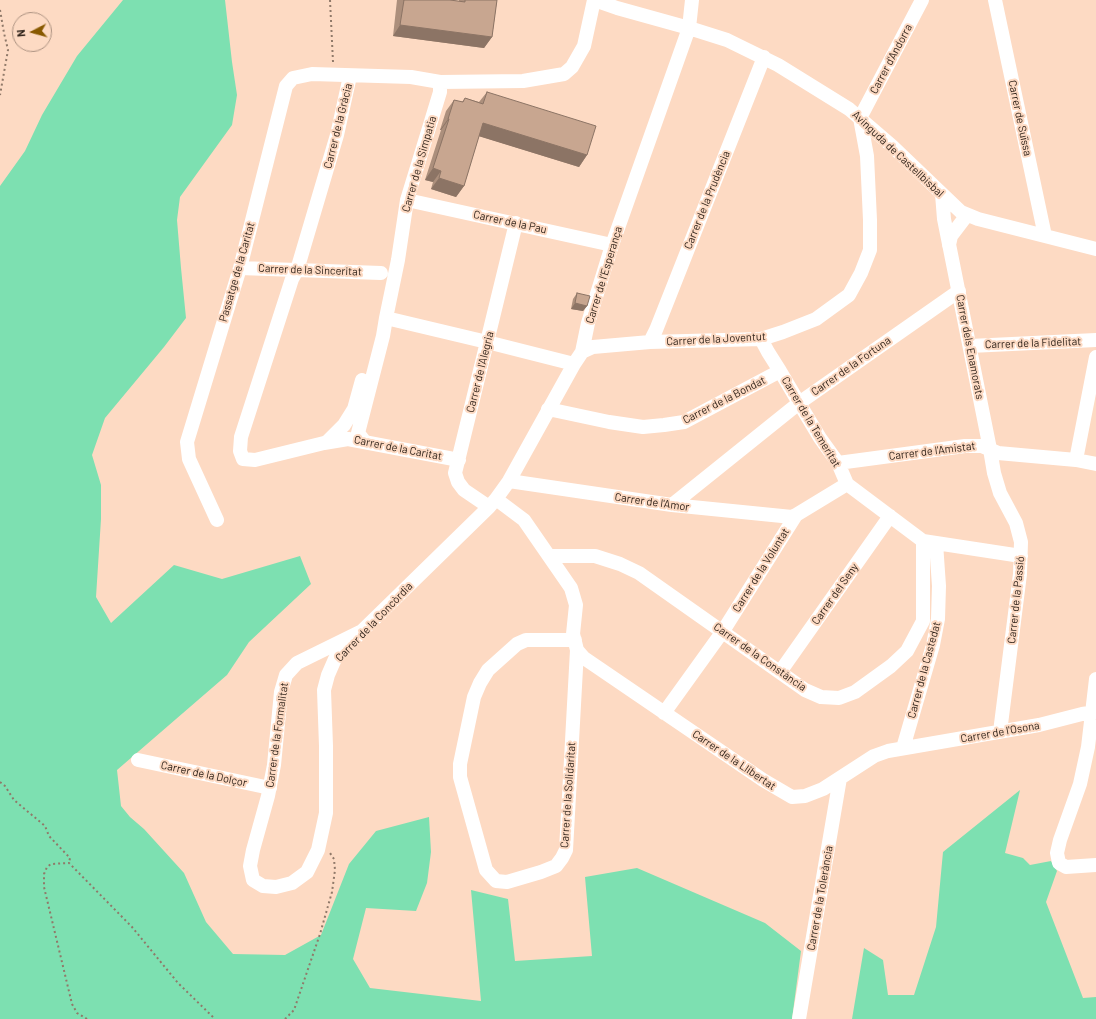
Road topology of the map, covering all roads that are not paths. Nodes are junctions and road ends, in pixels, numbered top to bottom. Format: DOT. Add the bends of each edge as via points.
graph roads {
  1 [pos="594,0"];
  2 [pos="692,0"];
  3 [pos="922,0"];
  4 [pos="995,0"];
  5 [pos="689,28"];
  6 [pos="764,57"];
  7 [pos="350,76"];
  8 [pos="440,82"];
  9 [pos="860,118"];
  10 [pos="942,194"];
  11 [pos="407,200"];
  12 [pos="967,215"];
  13 [pos="516,223"];
  14 [pos="1045,236"];
  15 [pos="612,245"];
  16 [pos="949,246"];
  17 [pos="1096,249"];
  18 [pos="240,268"];
  19 [pos="297,270"];
  20 [pos="381,273"];
  21 [pos="958,291"];
  22 [pos="386,318"];
  23 [pos="761,339"];
  24 [pos="1096,340"];
  25 [pos="487,342"];
  26 [pos="650,342"];
  27 [pos="970,346"];
  28 [pos="582,352"];
  29 [pos="1096,357"];
  30 [pos="574,364"];
  31 [pos="780,371"];
  32 [pos="799,403"];
  33 [pos="548,409"];
  34 [pos="327,442"];
  35 [pos="365,442"];
  36 [pos="990,449"];
  37 [pos="243,459"];
  38 [pos="459,460"];
  39 [pos="1076,460"];
  40 [pos="838,463"];
  41 [pos="1096,464"];
  42 [pos="508,481"];
  43 [pos="847,484"];
  44 [pos="492,503"];
  45 [pos="672,505"];
  46 [pos="796,515"];
  47 [pos="890,516"];
  48 [pos="217,520"];
  49 [pos="930,542"];
  50 [pos="549,556"];
  51 [pos="1021,556"];
  52 [pos="362,631"];
  53 [pos="723,631"];
  54 [pos="576,645"];
  55 [pos="780,672"];
  56 [pos="1096,679"];
  57 [pos="664,713"];
  58 [pos="1094,713"];
  59 [pos="1000,732"];
  60 [pos="903,748"];
  61 [pos="138,760"];
  62 [pos="840,778"];
  63 [pos="270,788"];
  64 [pos="1096,865"];
  65 [pos="276,887"];
  66 [pos="799,1019"];
  1 -- 5 [label="street, Avinguda de Castellbisbal"];
  1 -- 8 [label="street, Carrer de la Gràcia" via="584,46 572,68 564,74 523,81"];
  2 -- 5 [label="street, Carrer de l'Esperança"];
  3 -- 9 [label="street, Carrer d'Andorra"];
  4 -- 14 [label="street, Carrer de Suïssa"];
  5 -- 6 [label="street, Avinguda de Castellbisbal" via="727,40"];
  5 -- 15 [label="street, Carrer de l'Esperança"];
  6 -- 9 [label="street, Avinguda de Castellbisbal"];
  6 -- 26 [label="street, Carrer de la Prudència"];
  7 -- 8 [label="street, Carrer de la Gràcia" via="411,77"];
  7 -- 18 [label="street, Passatge de la Caritat" via="312,74 293,78 286,86"];
  7 -- 19 [label="street, Carrer de la Gràcia" via="337,135"];
  8 -- 11 [label="street, Carrer de la Simpatia" via="440,92"];
  9 -- 10 [label="street, Avinguda de Castellbisbal"];
  9 -- 23 [label="street, Carrer de la Joventut" via="867,156 870,220 870,250 861,273 849,294 816,319"];
  10 -- 12 [label="street, Avinguda de Castellbisbal" via="960,212"];
  10 -- 16 [label="street, Carrer dels Enamorats"];
  11 -- 13 [label="street, Carrer de la Pau"];
  11 -- 22 [label="street, Carrer de la Simpatia"];
  12 -- 14 [label="street, Avinguda de Castellbisbal"];
  12 -- 16 [label="street" via="951,236"];
  13 -- 15 [label="street, Carrer de la Pau"];
  13 -- 25 [label="street, Carrer de l'Alegria"];
  14 -- 17 [label="street, Avinguda de Castellbisbal"];
  15 -- 28 [label="street, Carrer de l'Esperança" via="588,323"];
  16 -- 21 [label="street, Carrer dels Enamorats"];
  18 -- 19 [label="street, Carrer de la Sinceritat"];
  18 -- 48 [label="street, Passatge de la Caritat" via="187,442 189,459"];
  19 -- 20 [label="street, Carrer de la Sinceritat"];
  19 -- 37 [label="street, Carrer de la Gràcia" via="292,278 241,437 240,451"];
  21 -- 27 [label="street, Carrer dels Enamorats"];
  21 -- 32 [label="street, Carrer de la Fortuna"];
  22 -- 25 [label="street"];
  22 -- 34 [label="street, Carrer de la Simpatia" via="374,340 354,409 344,425"];
  22 -- 35 [label="street, Carrer de la Simpatia" via="378,361 358,433"];
  23 -- 26 [label="street, Carrer de la Joventut"];
  23 -- 31 [label="street, Carrer de la Temeritat"];
  24 -- 27 [label="street, Carrer de la Fidelitat"];
  25 -- 30 [label="street"];
  25 -- 38 [label="street, Carrer de l'Alegria"];
  26 -- 28 [label="street, Carrer de la Joventut" via="593,348"];
  27 -- 36 [label="street, Carrer dels Enamorats"];
  28 -- 30 [label="street, Carrer de l'Esperança"];
  29 -- 39 [label="street"];
  30 -- 33 [label="street, Carrer de l'Esperança"];
  31 -- 32 [label="street, Carrer de la Temeritat"];
  31 -- 33 [label="street, Carrer de la Bondat" via="684,422 643,427"];
  32 -- 40 [label="street, Carrer de la Temeritat"];
  32 -- 45 [label="street, Carrer de la Fortuna"];
  33 -- 42 [label="street, Carrer de l'Esperança"];
  34 -- 35 [label="street, Carrer de la Caritat" via="348,439"];
  34 -- 37 [label="street, Carrer de la Caritat" via="255,460"];
  35 -- 38 [label="street, Carrer de la Caritat"];
  36 -- 39 [label="street, Carrer de l'Amistat" via="998,453"];
  36 -- 40 [label="street, Carrer de l'Amistat" via="982,446 965,446"];
  36 -- 51 [label="street, Carrer de la Passió" via="1000,493 1016,523 1021,542"];
  38 -- 44 [label="street, Carrer de l'Alegria" via="455,473 464,490"];
  39 -- 41 [label="street, Carrer de l'Amistat"];
  40 -- 43 [label="street, Carrer de la Temeritat"];
  42 -- 44 [label="street, Carrer de l'Esperança"];
  42 -- 45 [label="street, Carrer de l'Amor"];
  43 -- 46 [label="street, Carrer de la Voluntat"];
  43 -- 47 [label="street"];
  44 -- 50 [label="street, Carrer de l'Alegria" via="524,520"];
  44 -- 52 [label="street, Carrer de la Concòrdia"];
  45 -- 46 [label="street, Carrer de l'Amor" via="792,517"];
  46 -- 53 [label="street, Carrer de la Voluntat"];
  47 -- 49 [label="street"];
  47 -- 55 [label="street, Carrer del Seny"];
  49 -- 51 [label="street"];
  49 -- 55 [label="street, Carrer de la Constància" via="923,621 907,651 891,666 855,692 839,698 822,697 805,690"];
  49 -- 60 [label="street, Carrer de la Castedat" via="939,586 938,619"];
  50 -- 53 [label="street, Carrer de la Constància" via="595,556 620,564 639,573"];
  50 -- 54 [label="street, Carrer de la Solidaritat" via="571,588 576,605 573,634"];
  51 -- 59 [label="street, Carrer de la Passió"];
  52 -- 63 [label="street, Carrer de la Formalitat" via="297,663 286,675 281,692"];
  52 -- 65 [label="street, Carrer de la Concòrdia" via="335,659 324,690 326,813 318,850 307,872 292,883"];
  53 -- 55 [label="street, Carrer de la Constància"];
  53 -- 57 [label="street, Carrer de la Voluntat"];
  54 -- 54 [label="street, Carrer de la Solidaritat" via="566,850 556,866 507,882 496,881 486,870 460,776 460,764 474,697 488,670 517,644 526,640"];
  54 -- 57 [label="street, Carrer de la Llibertat" via="584,658"];
  56 -- 58 [label="street"];
  57 -- 62 [label="street, Carrer de la Llibertat" via="792,797 805,796"];
  58 -- 59 [label="street, Carrer de l'Osona"];
  58 -- 64 [label="street" via="1080,784 1057,853 1059,863 1066,867"];
  59 -- 60 [label="street, Carrer de l'Osona"];
  60 -- 62 [label="street, Carrer de la Llibertat" via="888,750 874,756"];
  61 -- 63 [label="street, Carrer de la Dolçor"];
  62 -- 66 [label="street, Carrer de la Tolerància"];
  63 -- 65 [label="street, Carrer de la Formalitat" via="252,850 250,866 253,880 263,886"];
}
